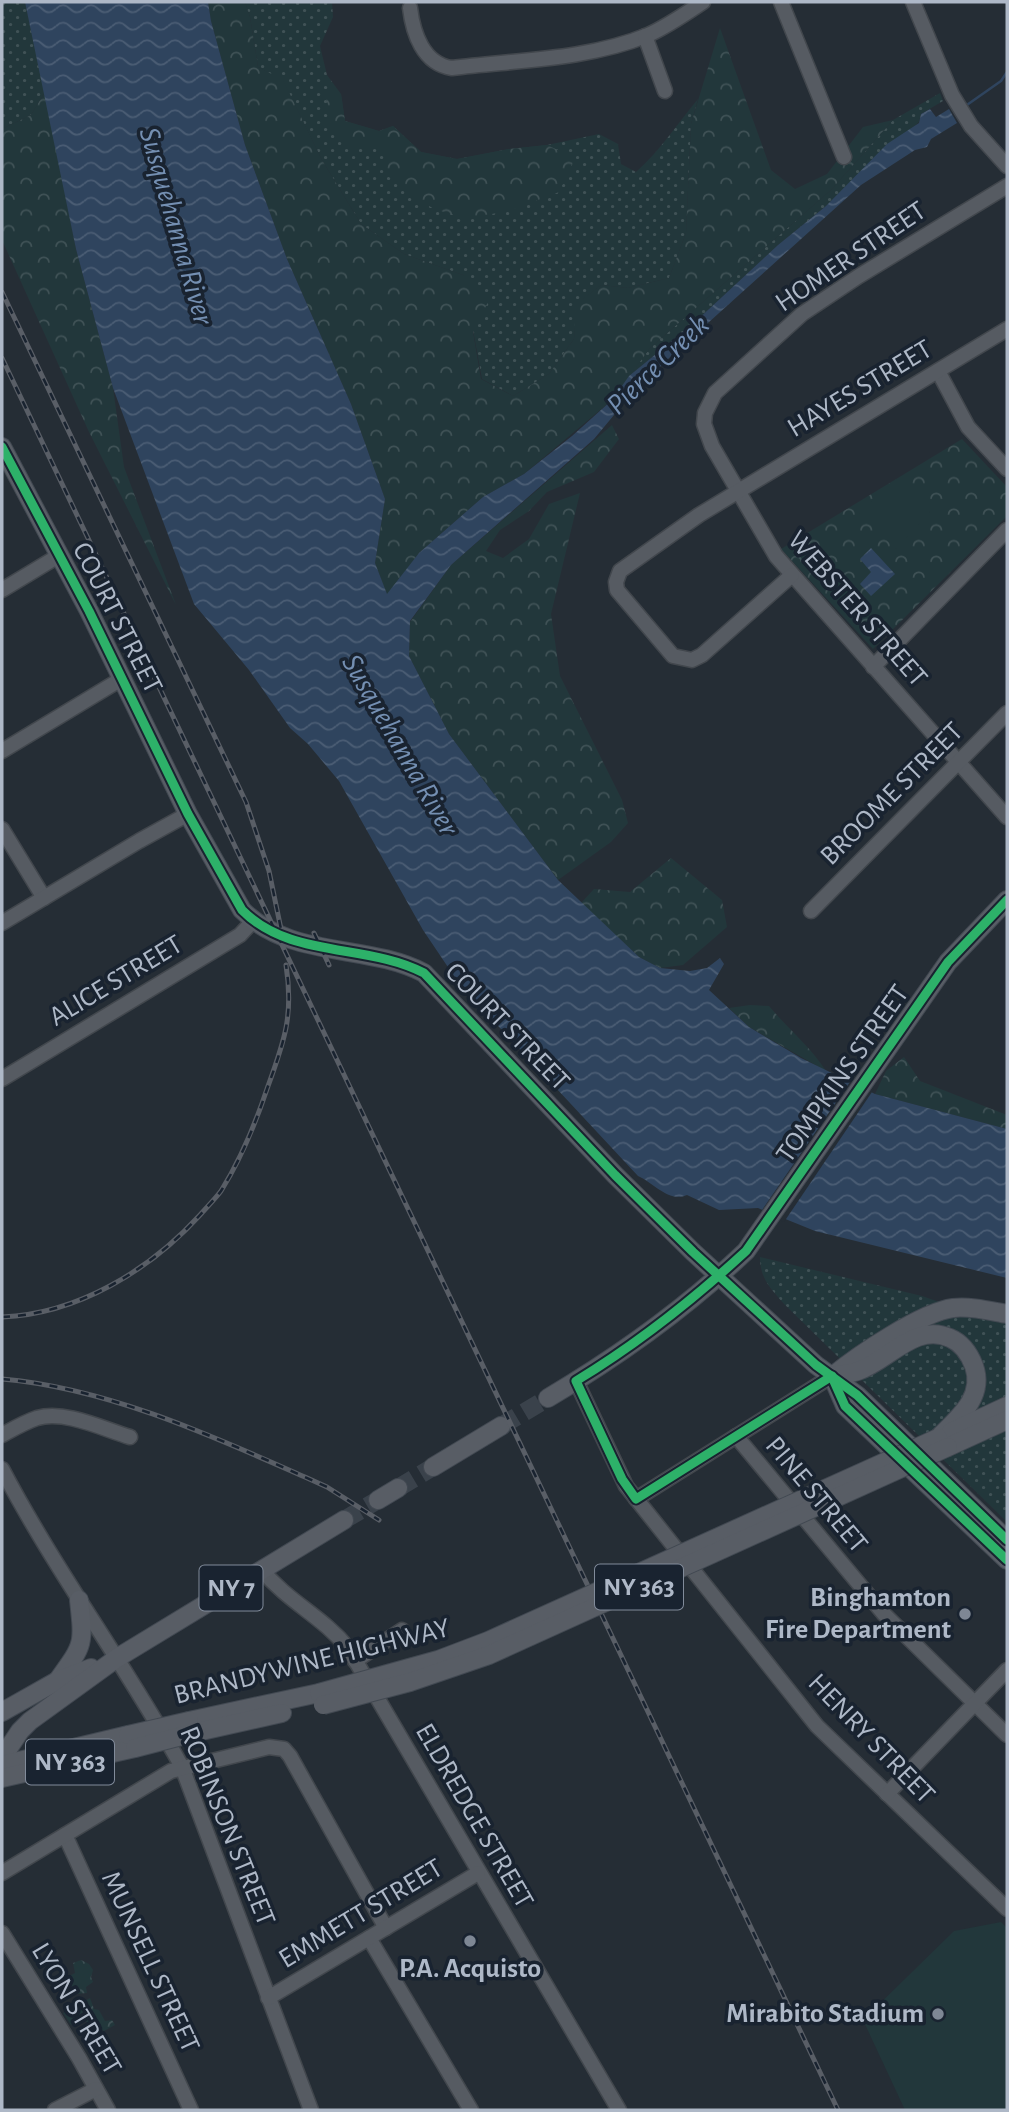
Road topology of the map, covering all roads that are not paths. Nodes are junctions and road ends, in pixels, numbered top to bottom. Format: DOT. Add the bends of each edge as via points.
graph roads {
  1 [pos="703,2"];
  2 [pos="781,2"];
  3 [pos="913,2"];
  4 [pos="410,8"];
  5 [pos="645,36"];
  6 [pos="665,91"];
  7 [pos="844,157"];
  8 [pos="1007,166"];
  9 [pos="1007,186"];
  10 [pos="1007,329"];
  11 [pos="938,370"];
  12 [pos="705,412"];
  13 [pos="2,447"];
  14 [pos="1007,469"];
  15 [pos="739,492"];
  16 [pos="1007,530"];
  17 [pos="60,555"];
  18 [pos="792,575"];
  19 [pos="2,590"];
  20 [pos="873,667"];
  21 [pos="123,678"];
  22 [pos="1007,713"];
  23 [pos="2,751"];
  24 [pos="958,762"];
  25 [pos="188,814"];
  26 [pos="1007,817"];
  27 [pos="2,829"];
  28 [pos="44,898"];
  29 [pos="1007,900"];
  30 [pos="811,911"];
  31 [pos="253,921"];
  32 [pos="2,923"];
  33 [pos="2,1079"];
  34 [pos="719,1275"];
  35 [pos="1007,1314"];
  36 [pos="832,1376"];
  37 [pos="576,1381"];
  38 [pos="548,1398"];
  39 [pos="1006,1417"];
  40 [pos="501,1426"];
  41 [pos="2,1435"];
  42 [pos="736,1436"];
  43 [pos="130,1437"];
  44 [pos="943,1442"];
  45 [pos="433,1467"];
  46 [pos="2,1469"];
  47 [pos="398,1488"];
  48 [pos="636,1499"];
  49 [pos="378,1500"];
  50 [pos="344,1520"];
  51 [pos="1007,1540"];
  52 [pos="1007,1560"];
  53 [pos="261,1569"];
  54 [pos="79,1600"];
  55 [pos="402,1630"];
  56 [pos="117,1658"];
  57 [pos="355,1661"];
  58 [pos="1007,1670"];
  59 [pos="57,1681"];
  60 [pos="974,1704"];
  61 [pos="2,1712"];
  62 [pos="1007,1735"];
  63 [pos="182,1767"];
  64 [pos="5,1768"];
  65 [pos="887,1794"];
  66 [pos="65,1835"];
  67 [pos="2,1873"];
  68 [pos="478,1873"];
  69 [pos="1007,1909"];
  70 [pos="386,1928"];
  71 [pos="2,1933"];
  72 [pos="369,1938"];
  73 [pos="268,1998"];
  74 [pos="96,2089"];
  75 [pos="55,2110"];
  76 [pos="108,2110"];
  77 [pos="191,2110"];
  78 [pos="311,2110"];
  79 [pos="471,2110"];
  80 [pos="619,2110"];
  1 -- 5 [label="street"];
  2 -- 7 [label="street"];
  3 -- 8 [label="street" via="964,117"];
  4 -- 5 [label="street" via="426,54 438,66 452,68 572,54"];
  5 -- 6 [label="street"];
  9 -- 12 [label="street, HOMER STREET" via="811,307 715,393"];
  10 -- 11 [label="street, HAYES STREET"];
  11 -- 14 [label="street" via="968,427"];
  11 -- 15 [label="street, HAYES STREET"];
  12 -- 15 [label="street, WEBSTER STREET" via="712,446"];
  13 -- 17 [label="main road, COURT STREET"];
  15 -- 18 [label="street, WEBSTER STREET"];
  15 -- 18 [label="street, HAYES STREET" via="633,560 620,571 617,590 673,656 692,660"];
  16 -- 20 [label="street"];
  17 -- 19 [label="street"];
  17 -- 21 [label="main road, COURT STREET"];
  18 -- 20 [label="street, WEBSTER STREET"];
  20 -- 24 [label="street, WEBSTER STREET"];
  21 -- 23 [label="street"];
  21 -- 25 [label="main road, COURT STREET"];
  22 -- 24 [label="street, BROOME STREET"];
  24 -- 26 [label="street, WEBSTER STREET"];
  24 -- 30 [label="street, BROOME STREET"];
  25 -- 28 [label="street"];
  25 -- 31 [label="main road, COURT STREET" via="237,902"];
  27 -- 28 [label="street"];
  28 -- 32 [label="street"];
  29 -- 34 [label="main road, TOMPKINS STREET" via="948,962 759,1236"];
  31 -- 33 [label="street, ALICE STREET" via="240,935"];
  31 -- 34 [label="main road, COURT STREET" via="290,940 394,960 425,974 615,1175"];
  34 -- 36 [label="main road, COURT STREET"];
  34 -- 37 [label="main road, TOMPKINS STREET" via="634,1344"];
  35 -- 36 [label="main road" via="952,1308 928,1315"];
  36 -- 42 [label="street"];
  36 -- 44 [label="main road" via="859,1370 921,1335 934,1333 953,1339 970,1356 977,1381 973,1398"];
  36 -- 51 [label="main road, COURT STREET" via="858,1395"];
  36 -- 52 [label="main road, COURT STREET" via="845,1406"];
  37 -- 38 [label="main road, TOMPKINS STREET"];
  37 -- 48 [label="street, HENRY STREET"];
  39 -- 44 [label="main road, BRANDYWINE HIGHWAY / NY 363"];
  40 -- 45 [label="main road"];
  41 -- 43 [label="street" via="46,1417 76,1420"];
  42 -- 48 [label="street"];
  42 -- 60 [label="street, PINE STREET" via="884,1614"];
  44 -- 64 [label="main road, BRANDYWINE HIGHWAY / NY 363, bridge" via="489,1656 410,1682"];
  46 -- 54 [label="street, ROBINSON STREET"];
  47 -- 49 [label="main road"];
  48 -- 65 [label="street, HENRY STREET" via="817,1727"];
  50 -- 53 [label="main road, NY 7"];
  53 -- 56 [label="main road, NY 7"];
  53 -- 57 [label="street, ELDREDGE STREET" via="284,1595 338,1636"];
  54 -- 56 [label="street, ROBINSON STREET"];
  54 -- 59 [label="main road" via="81,1646"];
  55 -- 57 [label="street"];
  56 -- 59 [label="main road, NY 7"];
  56 -- 63 [label="street, ROBINSON STREET"];
  56 -- 64 [label="main road, NY 7" via="30,1721 11,1742"];
  57 -- 68 [label="street, ELDREDGE STREET"];
  58 -- 60 [label="street"];
  59 -- 61 [label="main road, NY 7"];
  60 -- 62 [label="street, PINE STREET"];
  60 -- 65 [label="street"];
  63 -- 66 [label="street"];
  63 -- 70 [label="street" via="269,1747 284,1749"];
  63 -- 73 [label="street, ROBINSON STREET"];
  65 -- 69 [label="street, HENRY STREET"];
  66 -- 67 [label="street"];
  66 -- 77 [label="street, MUNSELL STREET"];
  68 -- 70 [label="street, EMMETT STREET"];
  68 -- 80 [label="street, ELDREDGE STREET"];
  70 -- 72 [label="street, EMMETT STREET"];
  71 -- 74 [label="street, LYON STREET"];
  72 -- 73 [label="street, EMMETT STREET"];
  72 -- 79 [label="street"];
  73 -- 78 [label="street, ROBINSON STREET"];
  74 -- 75 [label="street"];
  74 -- 76 [label="street, LYON STREET"];
}
